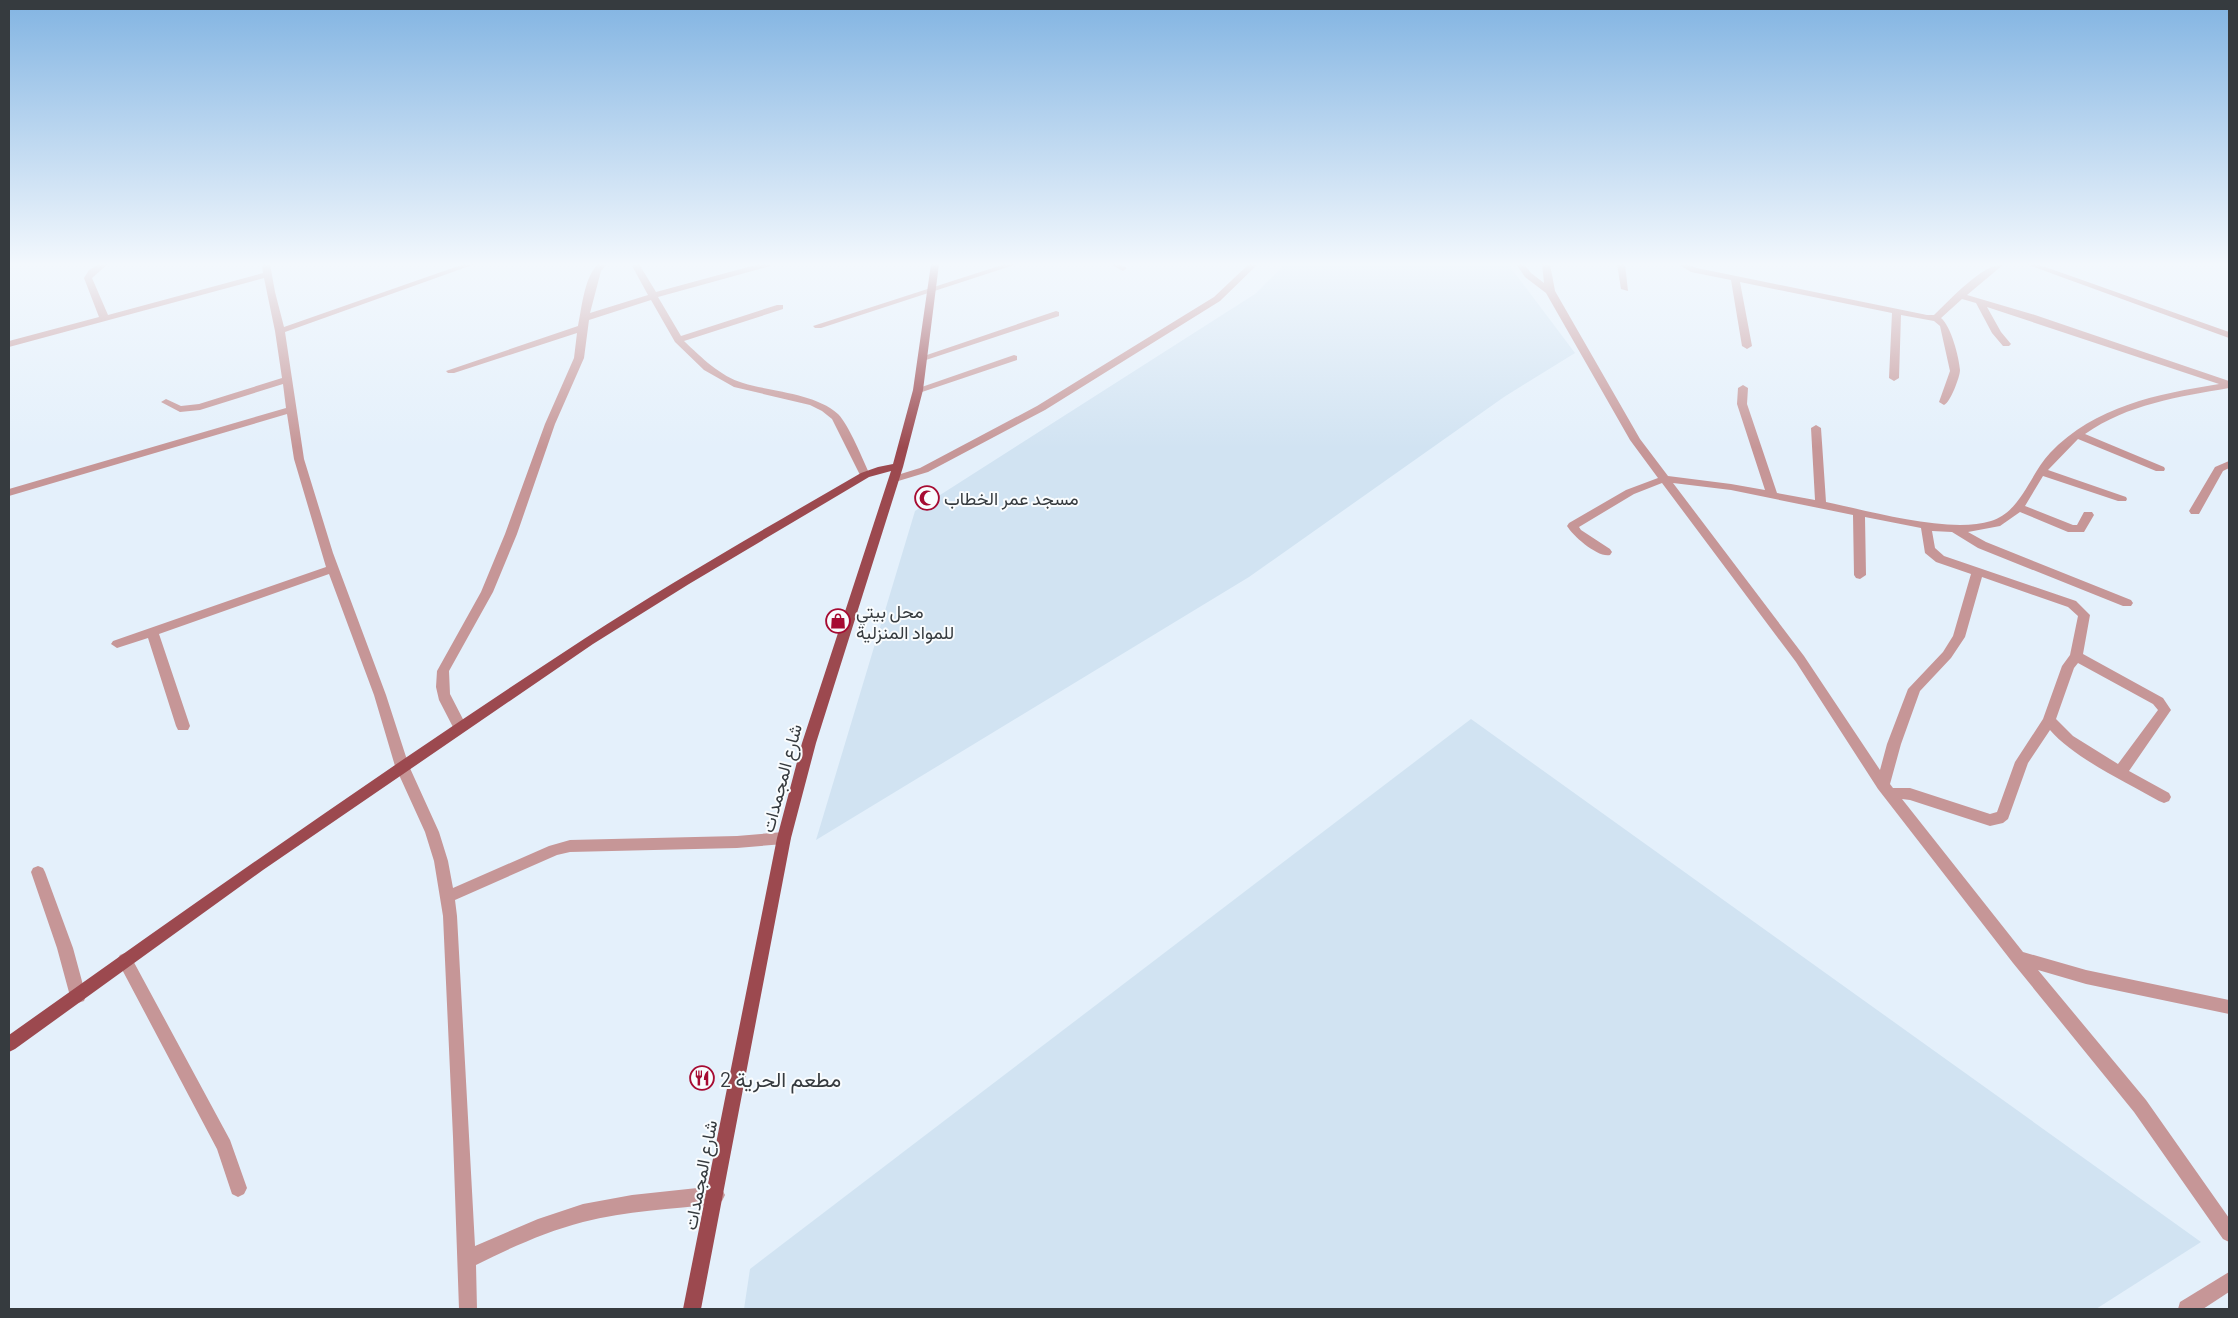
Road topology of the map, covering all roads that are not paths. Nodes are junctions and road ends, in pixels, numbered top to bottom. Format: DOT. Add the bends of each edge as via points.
graph roads {
  1 [pos="74,326"];
  2 [pos="279,326"];
  3 [pos="292,326"];
  4 [pos="576,326"];
  5 [pos="583,326"];
  6 [pos="670,326"];
  7 [pos="721,326"];
  8 [pos="927,326"];
  9 [pos="1021,326"];
  10 [pos="1174,326"];
  11 [pos="1570,326"];
  12 [pos="1743,326"];
  13 [pos="1896,326"];
  14 [pos="1944,326"];
  15 [pos="1992,326"];
  16 [pos="2051,326"];
  17 [pos="2202,326"];
  18 [pos="280,330"];
  19 [pos="2229,335"];
  20 [pos="678,340"];
  21 [pos="9,344"];
  22 [pos="2006,344"];
  23 [pos="1747,346"];
  24 [pos="923,358"];
  25 [pos="1014,358"];
  26 [pos="451,371"];
  27 [pos="1894,378"];
  28 [pos="286,380"];
  29 [pos="2229,385"];
  30 [pos="1743,388"];
  31 [pos="918,390"];
  32 [pos="166,402"];
  33 [pos="1944,402"];
  34 [pos="290,410"];
  35 [pos="1816,428"];
  36 [pos="2077,435"];
  37 [pos="2229,464"];
  38 [pos="2160,469"];
  39 [pos="2041,471"];
  40 [pos="897,473"];
  41 [pos="865,475"];
  42 [pos="1665,480"];
  43 [pos="9,494"];
  44 [pos="1772,495"];
  45 [pos="2122,499"];
  46 [pos="1822,505"];
  47 [pos="2020,508"];
  48 [pos="2195,511"];
  49 [pos="1859,513"];
  50 [pos="2088,515"];
  51 [pos="1926,526"];
  52 [pos="1954,529"];
  53 [pos="1606,552"];
  54 [pos="332,569"];
  55 [pos="1976,573"];
  56 [pos="1860,576"];
  57 [pos="2127,603"];
  58 [pos="152,632"];
  59 [pos="117,644"];
  60 [pos="2076,656"];
  61 [pos="2049,720"];
  62 [pos="183,726"];
  63 [pos="460,727"];
  64 [pos="402,766"];
  65 [pos="2121,771"];
  66 [pos="1886,789"];
  67 [pos="2164,797"];
  68 [pos="784,838"];
  69 [pos="38,872"];
  70 [pos="447,897"];
  71 [pos="2018,958"];
  72 [pos="125,960"];
  73 [pos="78,996"];
  74 [pos="2229,1007"];
  75 [pos="9,1044"];
  76 [pos="238,1188"];
  77 [pos="716,1195"];
  78 [pos="2229,1234"];
  79 [pos="466,1260"];
  80 [pos="2229,1281"];
  81 [pos="468,1309"];
  82 [pos="692,1309"];
  83 [pos="2187,1309"];
  1 -- 21 [label="street"];
  2 -- 18 [label="street"];
  3 -- 18 [label="street"];
  4 -- 26 [label="street"];
  5 -- 63 [label="street" via="579,358 550,424 488,592 443,671 444,699"];
  6 -- 20 [label="street"];
  7 -- 20 [label="street"];
  8 -- 24 [label="main road, شارع المجمدات"];
  9 -- 24 [label="street"];
  10 -- 40 [label="street" via="1041,408 924,470"];
  11 -- 42 [label="street" via="1635,440"];
  12 -- 23 [label="street"];
  13 -- 27 [label="street"];
  14 -- 33 [label="street" via="1955,371"];
  15 -- 22 [label="street"];
  16 -- 29 [label="street"];
  17 -- 19 [label="street"];
  18 -- 28 [label="street"];
  20 -- 41 [label="street" via="722,378 826,409 836,418"];
  24 -- 31 [label="main road, شارع المجمدات"];
  25 -- 31 [label="street"];
  28 -- 32 [label="street" via="200,407 180,409"];
  28 -- 34 [label="street"];
  29 -- 36 [label="street" via="2160,397 2125,407"];
  30 -- 44 [label="street" via="1742,404"];
  31 -- 40 [label="main road, شارع المجمدات"];
  34 -- 43 [label="street"];
  34 -- 54 [label="street" via="299,459"];
  35 -- 46 [label="street"];
  36 -- 38 [label="street"];
  36 -- 39 [label="street"];
  37 -- 48 [label="street" via="2219,469"];
  39 -- 45 [label="street"];
  39 -- 47 [label="street"];
  40 -- 41 [label="main road" via="878,470"];
  40 -- 68 [label="main road, شارع المجمدات" via="842,636"];
  41 -- 63 [label="main road" via="677,586"];
  42 -- 44 [label="street"];
  42 -- 53 [label="street" via="1630,492 1573,526 1577,533"];
  42 -- 66 [label="street" via="1800,659"];
  44 -- 46 [label="street"];
  46 -- 49 [label="street"];
  47 -- 50 [label="street" via="2072,529 2080,529"];
  47 -- 52 [label="street" via="2001,522"];
  49 -- 51 [label="street"];
  49 -- 56 [label="street"];
  51 -- 52 [label="street"];
  51 -- 55 [label="street" via="1929,550 1933,555"];
  52 -- 57 [label="street" via="1982,545"];
  54 -- 58 [label="street"];
  54 -- 64 [label="street" via="380,695"];
  55 -- 60 [label="street" via="2078,607 2084,615"];
  55 -- 66 [label="street" via="1959,637 1947,655 1914,689 1894,744"];
  58 -- 59 [label="street"];
  58 -- 62 [label="street"];
  60 -- 61 [label="street" via="2068,666"];
  60 -- 65 [label="street" via="2158,700 2165,710"];
  61 -- 65 [label="street" via="2072,741"];
  61 -- 66 [label="street" via="2022,762 2003,815 1998,819 1990,820"];
  63 -- 64 [label="main road"];
  64 -- 70 [label="street" via="432,832"];
  64 -- 72 [label="main road"];
  65 -- 67 [label="street"];
  66 -- 71 [label="street"];
  68 -- 70 [label="street" via="570,846"];
  68 -- 77 [label="main road, شارع المجمدات"];
  69 -- 73 [label="street"];
  70 -- 79 [label="street"];
  71 -- 74 [label="street" via="2086,977"];
  71 -- 78 [label="street" via="2140,1106"];
  72 -- 73 [label="main road"];
  72 -- 76 [label="street" via="224,1146"];
  73 -- 75 [label="main road"];
  77 -- 79 [label="street" via="584,1213 530,1230"];
  77 -- 82 [label="main road, شارع المجمدات"];
  79 -- 81 [label="street"];
  80 -- 83 [label="street"];
}
